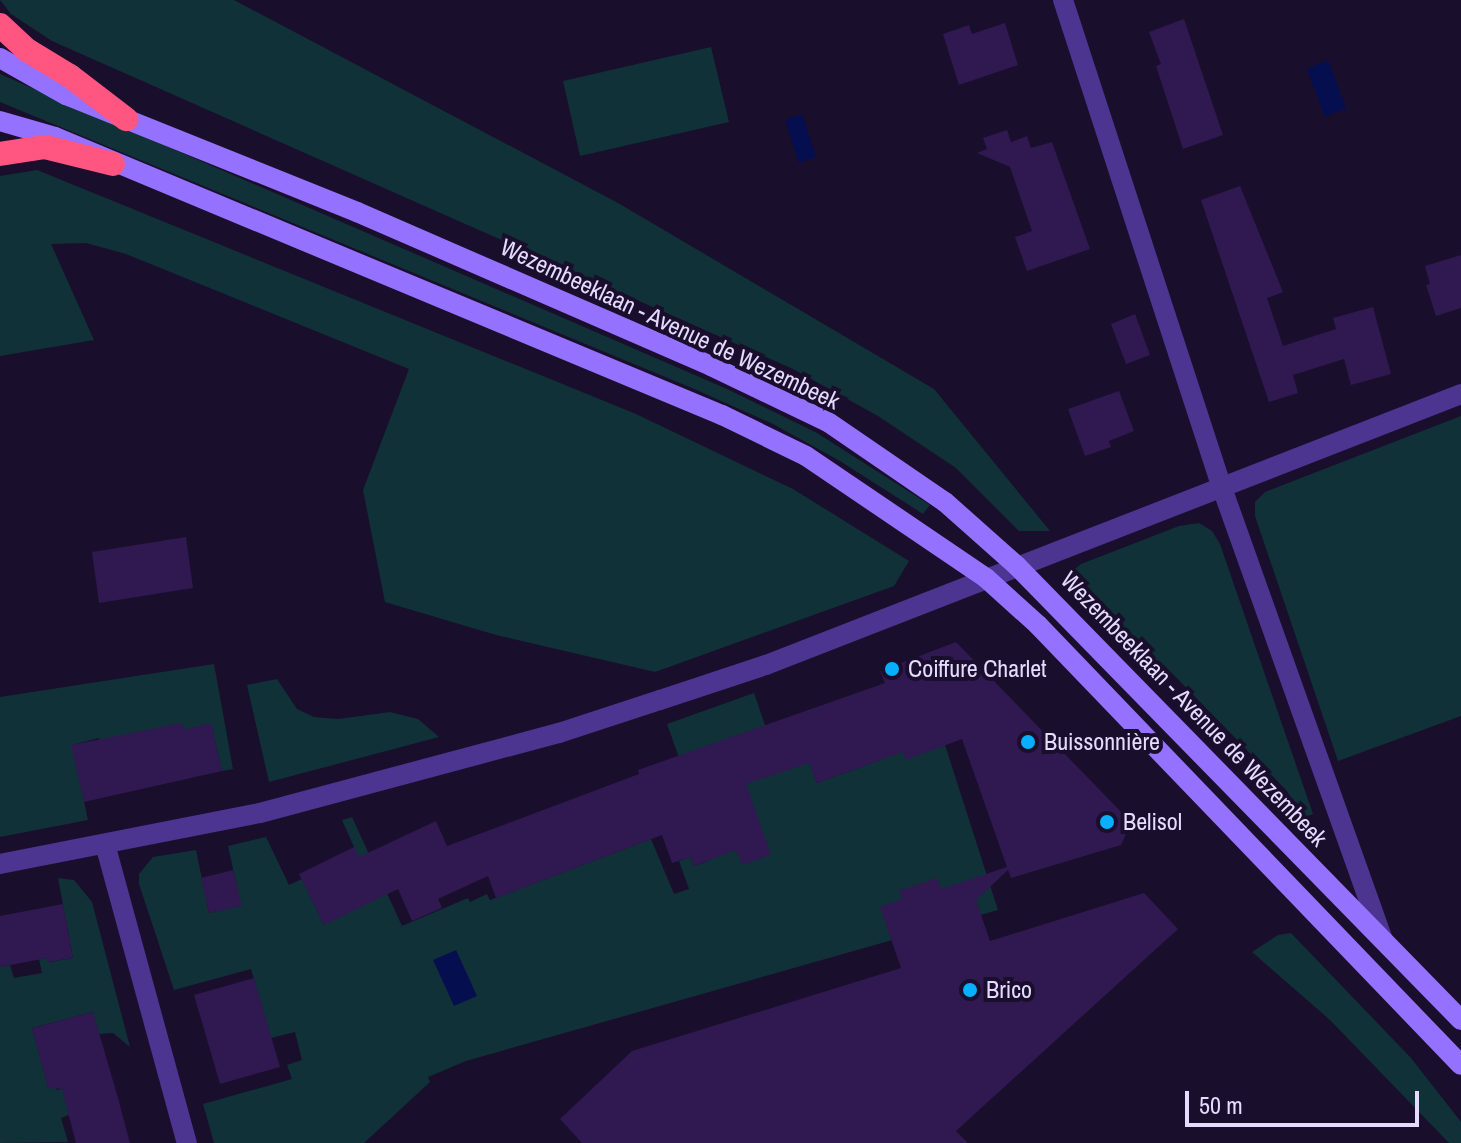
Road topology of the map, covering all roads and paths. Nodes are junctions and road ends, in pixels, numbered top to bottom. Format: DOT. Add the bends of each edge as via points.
graph roads {
  1 [pos="1063,0"];
  2 [pos="0,25"];
  3 [pos="0,58"];
  4 [pos="126,119"];
  5 [pos="0,121"];
  6 [pos="0,154"];
  7 [pos="113,164"];
  8 [pos="1461,394"];
  9 [pos="1221,485"];
  10 [pos="1017,566"];
  11 [pos="986,578"];
  12 [pos="105,844"];
  13 [pos="0,864"];
  14 [pos="1383,939"];
  15 [pos="1461,1020"];
  16 [pos="1461,1065"];
  17 [pos="187,1143"];
  1 -- 9 [label="street"];
  2 -- 4 [label="highway"];
  3 -- 4 [label="main road, Wezembeeklaan - Avenue de Wezembeek" via="66,95"];
  4 -- 10 [label="main road, Wezembeeklaan - Avenue de Wezembeek" via="357,212 793,404 945,502"];
  5 -- 7 [label="main road" via="55,137"];
  6 -- 7 [label="highway" via="45,147"];
  7 -- 11 [label="main road" via="770,437"];
  8 -- 9 [label="street"];
  9 -- 10 [label="street"];
  9 -- 14 [label="street"];
  10 -- 11 [label="street"];
  10 -- 14 [label="main road, Wezembeeklaan - Avenue de Wezembeek"];
  11 -- 12 [label="street" via="766,665 559,733 260,813"];
  11 -- 16 [label="main road" via="1038,625"];
  12 -- 13 [label="street"];
  12 -- 17 [label="street"];
  14 -- 15 [label="main road, Wezembeeklaan - Avenue de Wezembeek"];
}
